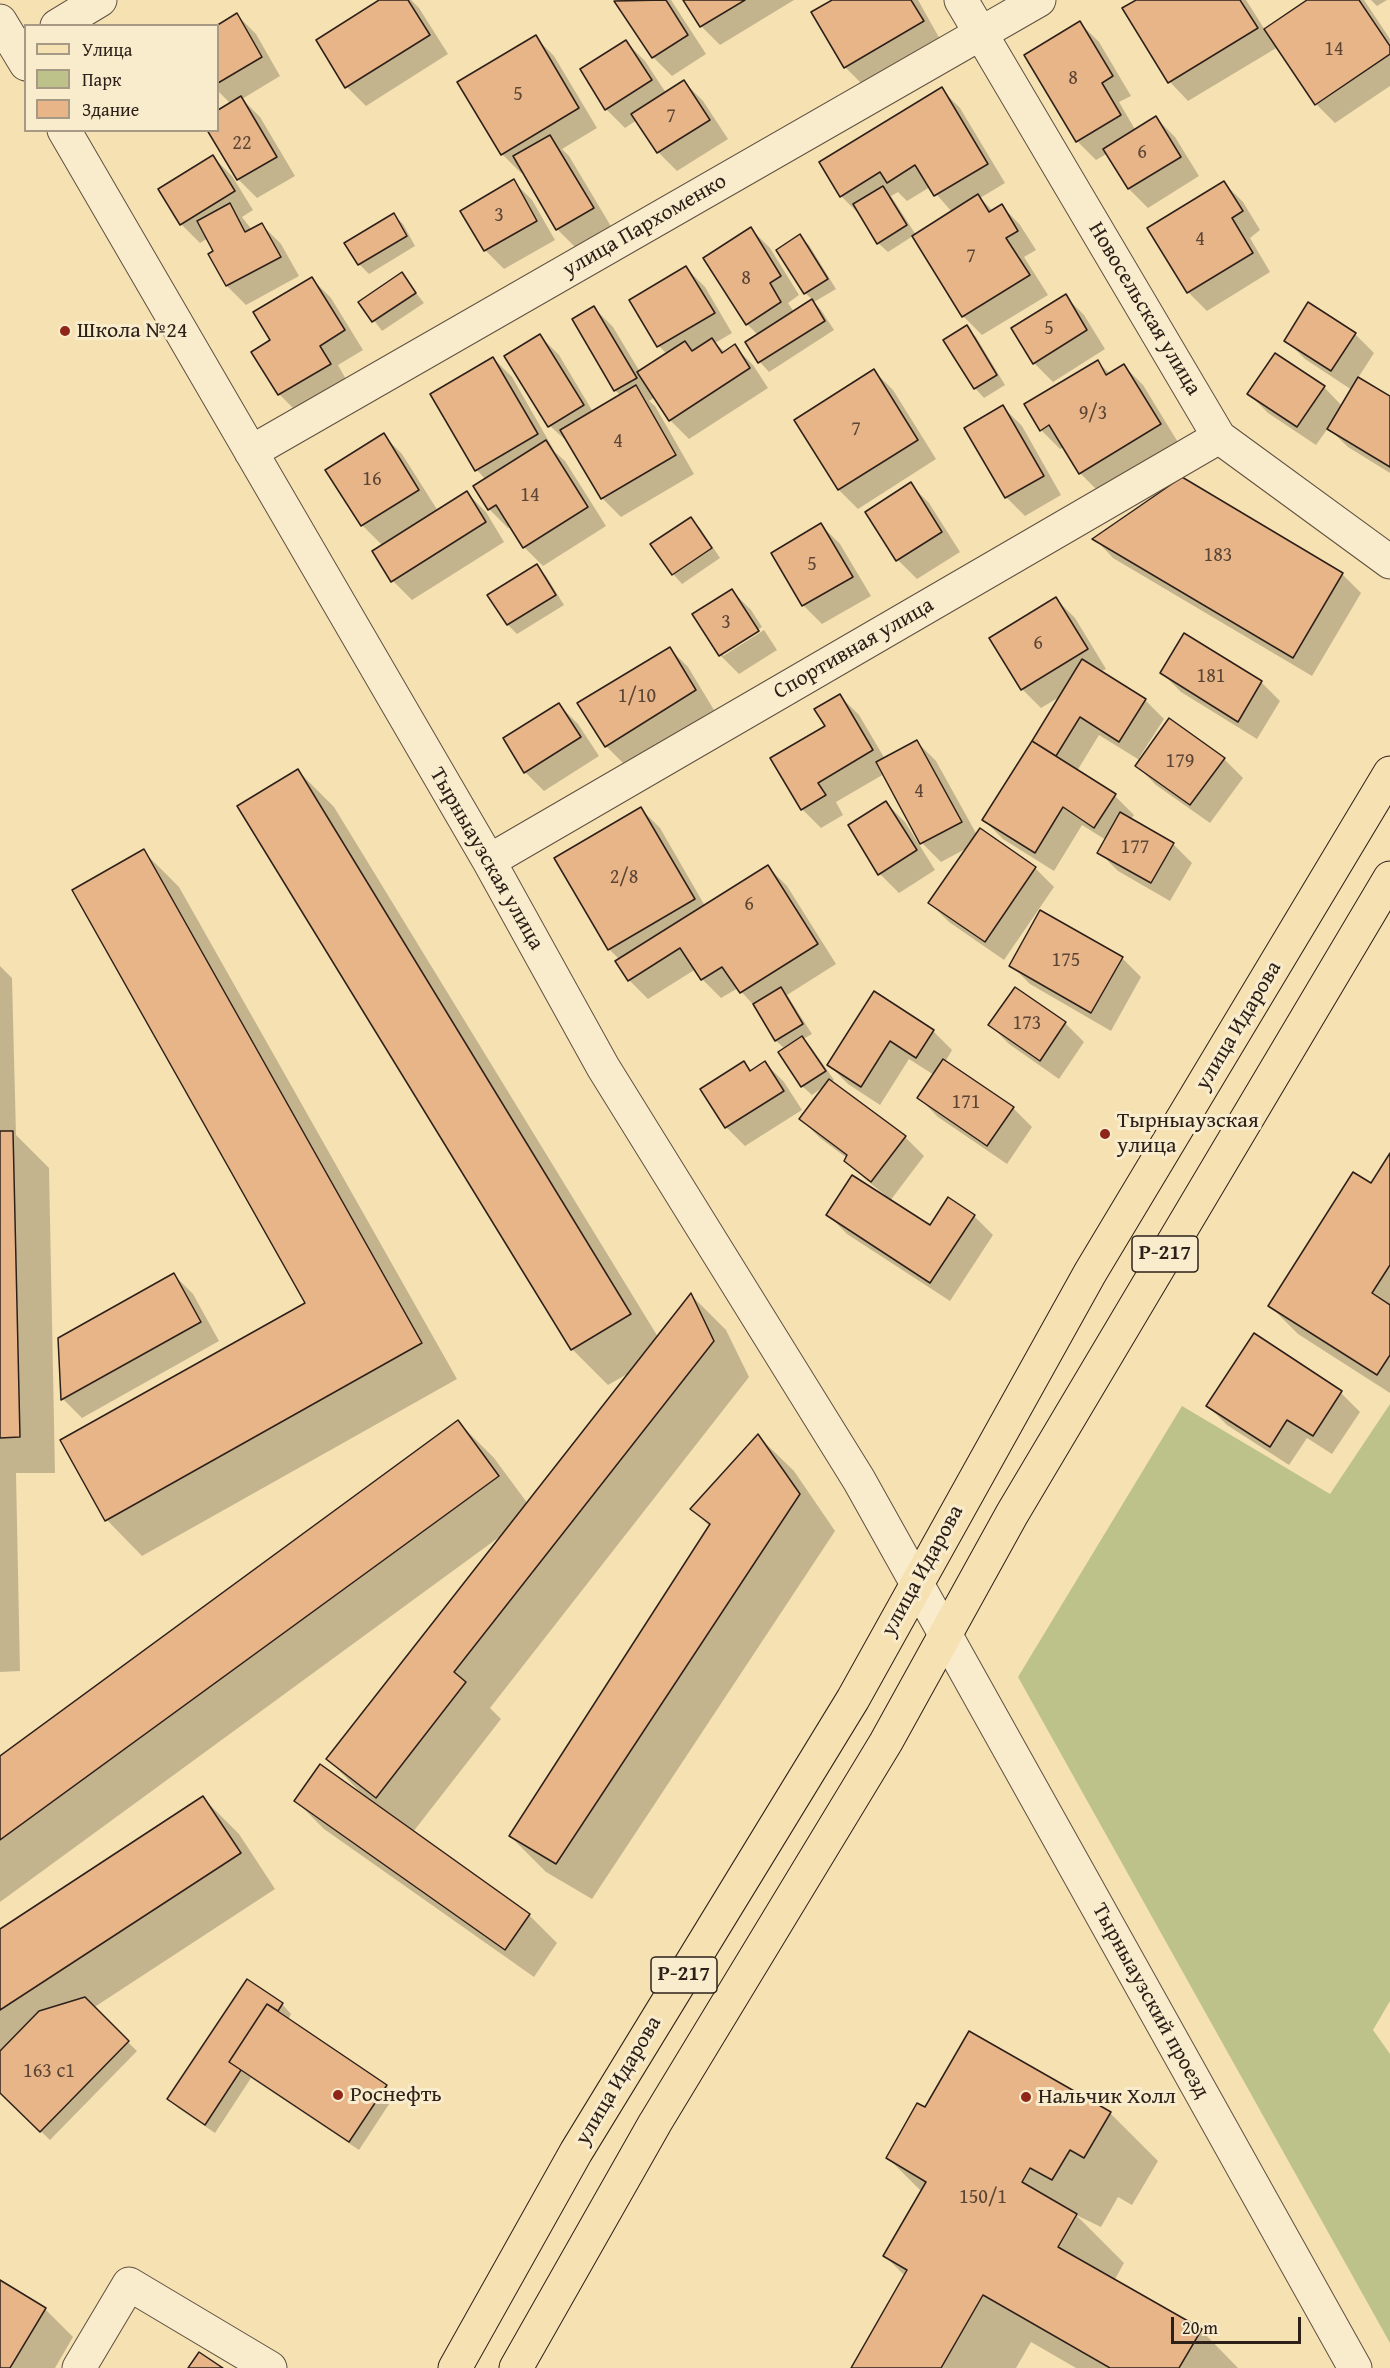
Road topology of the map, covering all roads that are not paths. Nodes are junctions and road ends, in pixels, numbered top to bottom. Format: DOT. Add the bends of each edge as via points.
graph roads {
  1 [pos="100,0"];
  2 [pos="961,0"];
  3 [pos="1039,0"];
  4 [pos="0,21"];
  5 [pos="60,24"];
  6 [pos="981,33"];
  7 [pos="22,52"];
  8 [pos="65,132"];
  9 [pos="1219,437"];
  10 [pos="251,452"];
  11 [pos="1390,562"];
  12 [pos="1390,773"];
  13 [pos="489,861"];
  14 [pos="1390,878"];
  15 [pos="917,1583"];
  16 [pos="946,1634"];
  17 [pos="79,2368"];
  18 [pos="270,2368"];
  19 [pos="454,2368"];
  20 [pos="516,2368"];
  21 [pos="1355,2368"];
  1 -- 5 [label="street"];
  2 -- 6 [label="street, Новосельская улица"];
  3 -- 6 [label="street, улица Пархоменко"];
  4 -- 7 [label="street"];
  6 -- 9 [label="street, Новосельская улица"];
  6 -- 10 [label="street, улица Пархоменко"];
  8 -- 10 [label="street, Тырныаузская улица"];
  9 -- 11 [label="street, Новосельская улица"];
  9 -- 13 [label="street, Спортивная улица"];
  10 -- 13 [label="street, Тырныаузская улица"];
  12 -- 15 [label="main road, улица Идарова / Р-217" via="1090,1273"];
  13 -- 15 [label="street, Тырныаузская улица" via="603,1067 859,1480"];
  14 -- 16 [label="main road, Р-217" via="1012,1514"];
  15 -- 16 [label="street, Тырныаузская улица"];
  15 -- 19 [label="main road, улица Идарова / Р-217" via="853,1699 576,2152"];
  16 -- 20 [label="main road, Р-217" via="886,1742 655,2123"];
  16 -- 21 [label="street, Тырныаузский проезд"];
  17 -- 18 [label="street" via="129,2284"];
}
